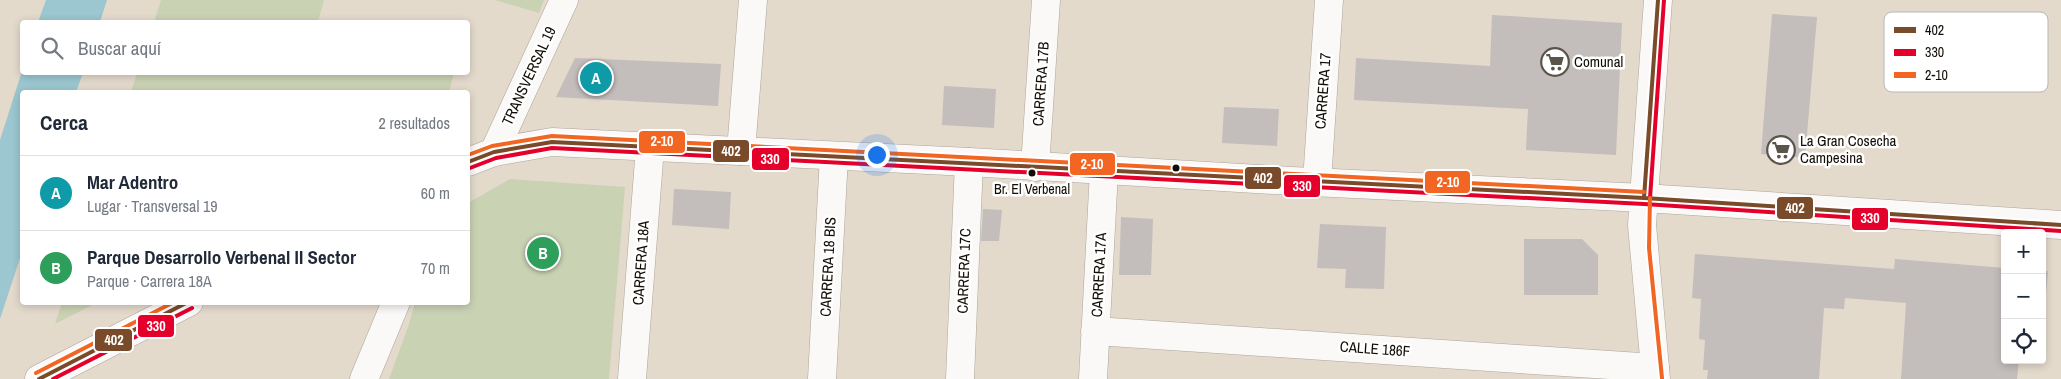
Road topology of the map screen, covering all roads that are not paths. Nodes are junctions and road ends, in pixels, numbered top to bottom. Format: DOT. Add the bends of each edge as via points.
graph roads {
  1 [pos="564,0"];
  2 [pos="753,0"];
  3 [pos="1046,0"];
  4 [pos="1329,0"];
  5 [pos="1658,0"];
  6 [pos="650,147"];
  7 [pos="741,151"];
  8 [pos="494,152"];
  9 [pos="834,156"];
  10 [pos="470,161"];
  11 [pos="969,162"];
  12 [pos="1035,167"];
  13 [pos="1104,171"];
  14 [pos="1317,182"];
  15 [pos="1644,198"];
  16 [pos="2061,225"];
  17 [pos="183,305"];
  18 [pos="395,305"];
  19 [pos="1095,331"];
  20 [pos="1656,373"];
  21 [pos="39,379"];
  22 [pos="364,379"];
  23 [pos="632,379"];
  24 [pos="822,379"];
  25 [pos="960,379"];
  26 [pos="1093,379"];
  1 -- 8 [label="street, TRANSVERSAL 19"];
  2 -- 7 [label="street"];
  3 -- 12 [label="street, CARRERA 17B"];
  4 -- 14 [label="street, CARRERA 17"];
  5 -- 15 [label="street"];
  6 -- 7 [label="street"];
  6 -- 8 [label="street" via="552,142"];
  6 -- 23 [label="street, CARRERA 18A"];
  7 -- 9 [label="street"];
  8 -- 10 [label="street"];
  9 -- 11 [label="street"];
  9 -- 24 [label="street, CARRERA 18 BIS"];
  11 -- 12 [label="street"];
  11 -- 25 [label="street, CARRERA 17C"];
  12 -- 13 [label="street"];
  13 -- 14 [label="street"];
  13 -- 19 [label="street, CARRERA 17A"];
  14 -- 15 [label="street"];
  15 -- 16 [label="street"];
  15 -- 20 [label="street" via="1643,248"];
  17 -- 21 [label="street"];
  18 -- 22 [label="street"];
  19 -- 20 [label="street, CALLE 186F"];
  19 -- 26 [label="street, CARRERA 17A"];
}
